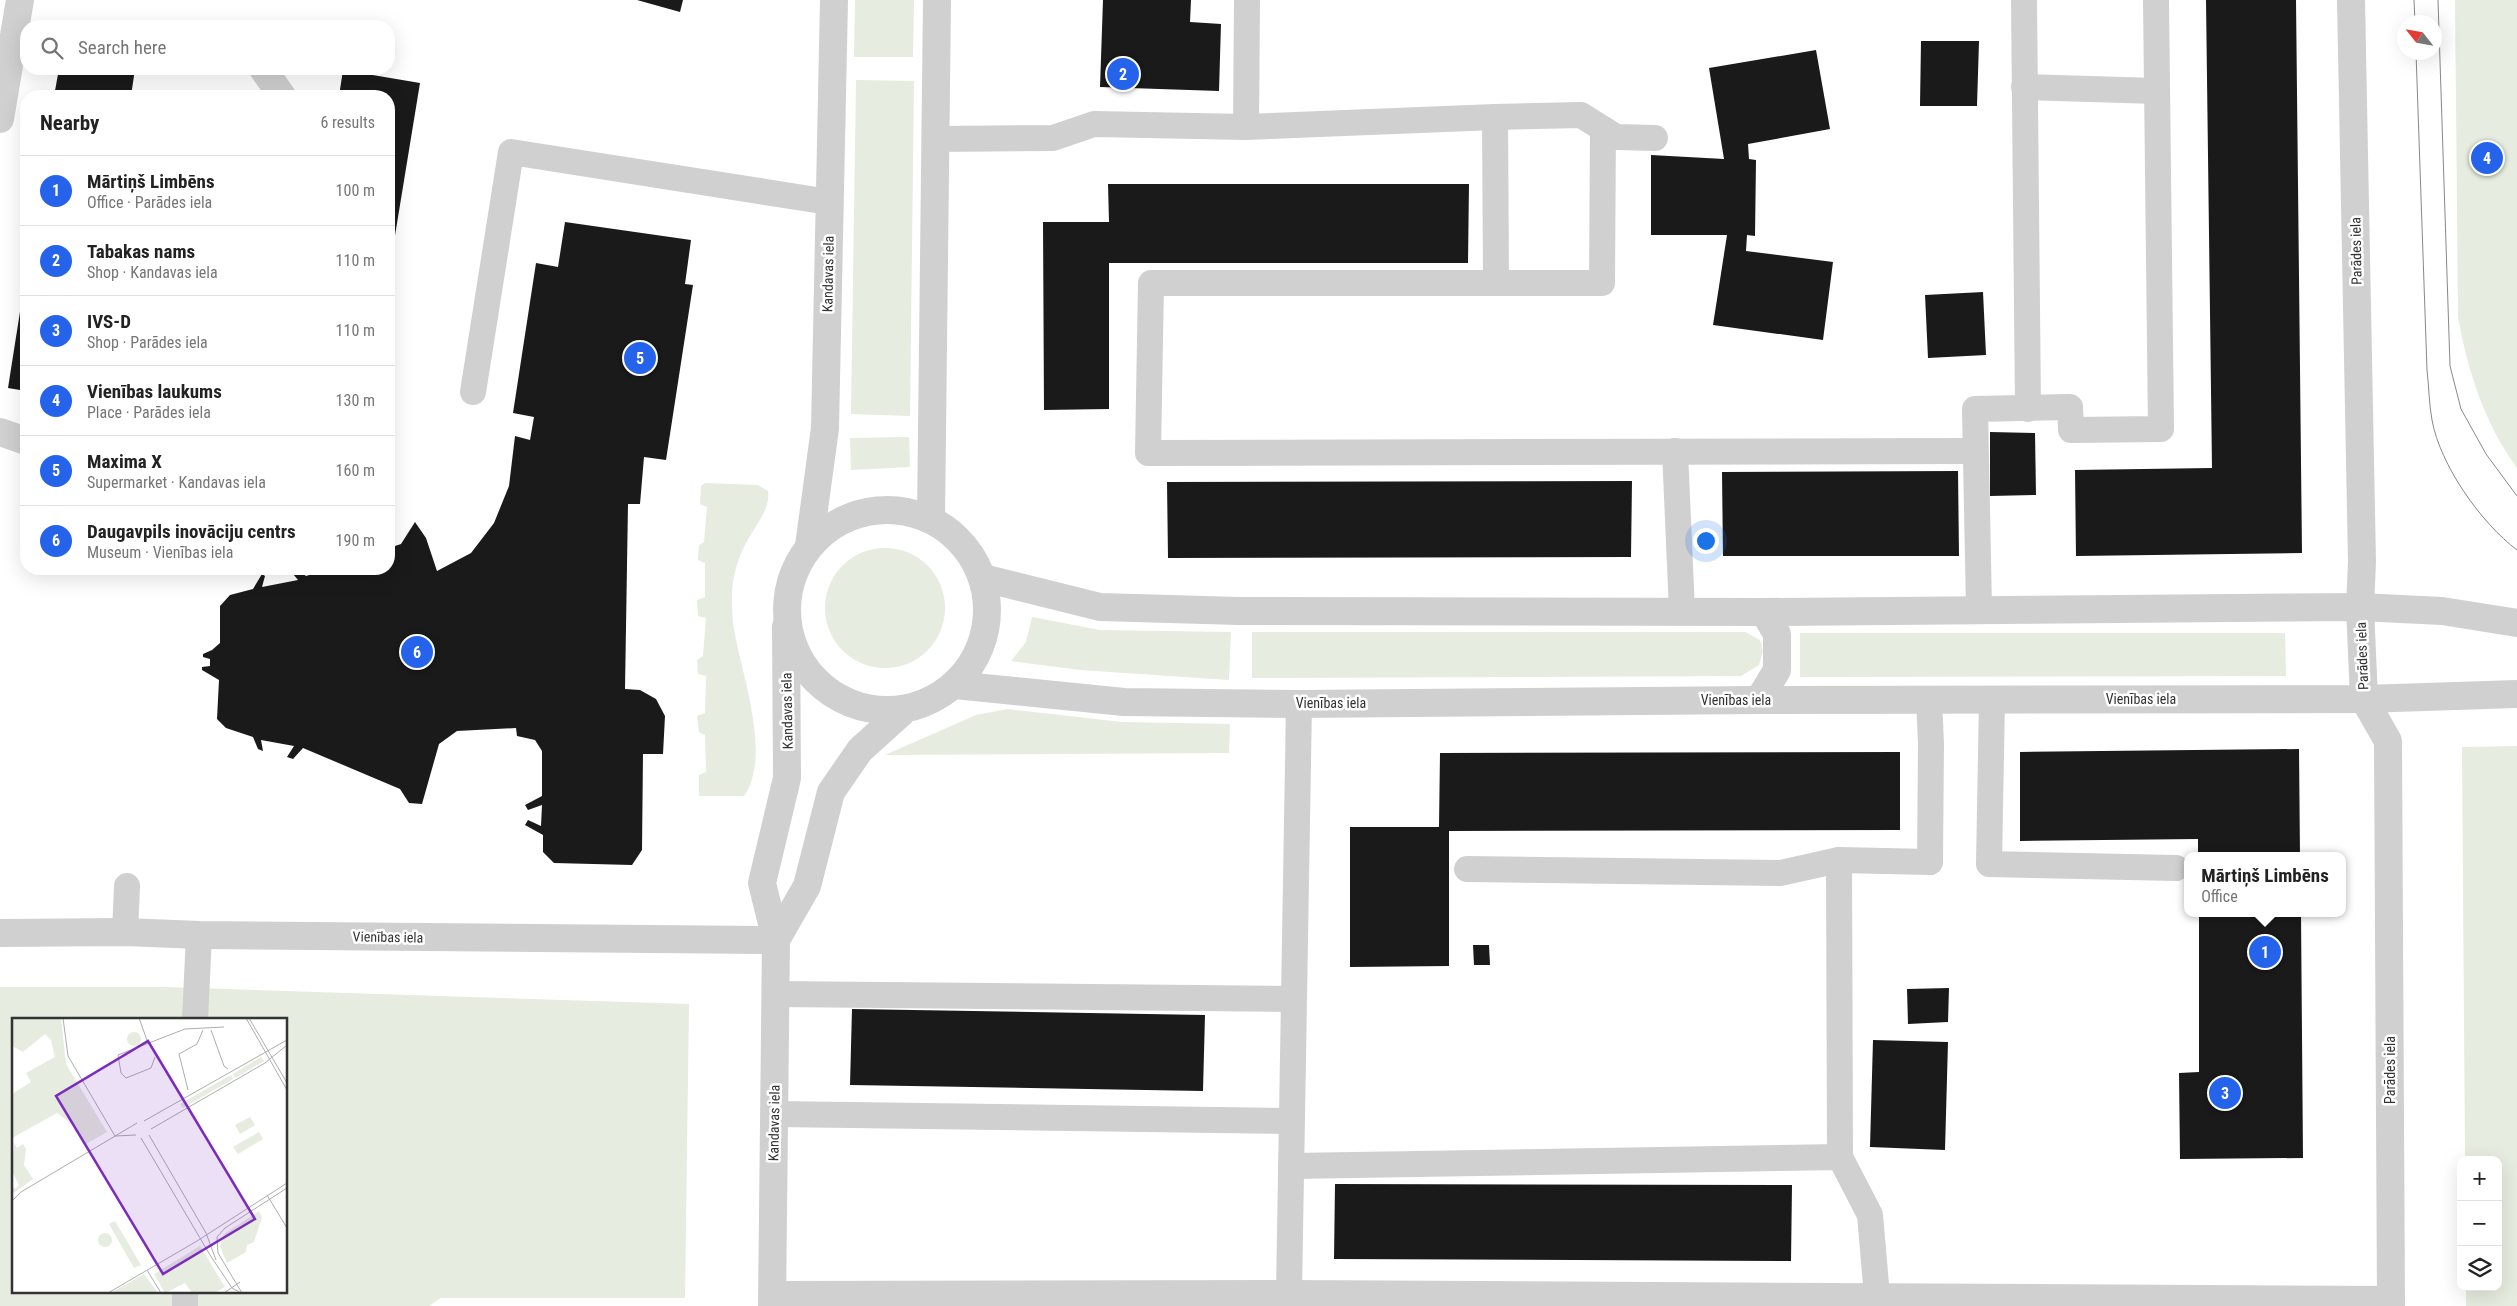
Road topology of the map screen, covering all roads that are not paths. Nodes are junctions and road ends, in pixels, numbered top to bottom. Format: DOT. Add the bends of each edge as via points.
graph roads {
  1 [pos="834,0"];
  2 [pos="937,0"];
  3 [pos="1248,0"];
  4 [pos="2024,0"];
  5 [pos="2156,0"];
  6 [pos="2352,0"];
  7 [pos="12,10"];
  8 [pos="267,75"];
  9 [pos="2024,87"];
  10 [pos="278,90"];
  11 [pos="2157,91"];
  12 [pos="1495,117"];
  13 [pos="0,119"];
  14 [pos="1246,127"];
  15 [pos="1603,129"];
  16 [pos="1655,138"];
  17 [pos="936,139"];
  18 [pos="828,202"];
  19 [pos="1496,281"];
  20 [pos="473,392"];
  21 [pos="2028,409"];
  22 [pos="0,432"];
  23 [pos="20,439"];
  24 [pos="1675,451"];
  25 [pos="1975,451"];
  26 [pos="931,519"];
  27 [pos="809,546"];
  28 [pos="983,578"];
  29 [pos="2360,607"];
  30 [pos="1979,609"];
  31 [pos="1682,611"];
  32 [pos="1764,612"];
  33 [pos="2517,623"];
  34 [pos="786,627"];
  35 [pos="955,685"];
  36 [pos="2517,694"];
  37 [pos="1929,699"];
  38 [pos="1992,699"];
  39 [pos="2364,699"];
  40 [pos="1759,700"];
  41 [pos="1299,704"];
  42 [pos="901,713"];
  43 [pos="1839,860"];
  44 [pos="2176,868"];
  45 [pos="1467,869"];
  46 [pos="126,886"];
  47 [pos="125,932"];
  48 [pos="0,933"];
  49 [pos="199,935"];
  50 [pos="776,940"];
  51 [pos="775,994"];
  52 [pos="1293,999"];
  53 [pos="195,1018"];
  54 [pos="774,1114"];
  55 [pos="1291,1121"];
  56 [pos="1840,1157"];
  57 [pos="1290,1166"];
  58 [pos="1289,1293"];
  59 [pos="1877,1296"];
  60 [pos="772,1300"];
  61 [pos="2391,1303"];
  1 -- 18 [label="street, Kandavas iela"];
  2 -- 17 [label="street"];
  3 -- 14 [label="lane"];
  4 -- 9 [label="lane"];
  5 -- 11 [label="lane"];
  6 -- 29 [label="street, Parādes iela" via="2362,552"];
  7 -- 13 [label="street"];
  8 -- 10 [label="street"];
  9 -- 11 [label="lane"];
  9 -- 21 [label="lane"];
  11 -- 21 [label="lane" via="2161,428 2070,430 2070,407"];
  12 -- 14 [label="lane"];
  12 -- 15 [label="lane" via="1581,116"];
  12 -- 19 [label="lane"];
  14 -- 17 [label="lane" via="1094,124 1053,138"];
  15 -- 16 [label="lane" via="1616,137"];
  15 -- 19 [label="lane" via="1602,283"];
  17 -- 26 [label="street"];
  18 -- 20 [label="lane" via="511,152"];
  18 -- 27 [label="street, Kandavas iela" via="826,428"];
  19 -- 24 [label="lane" via="1151,283 1148,453"];
  21 -- 25 [label="lane" via="1975,409"];
  22 -- 23 [label="street"];
  24 -- 25 [label="lane"];
  24 -- 31 [label="lane"];
  25 -- 30 [label="lane"];
  26 -- 27 [label="street, Kandavas iela" via="898,510 865,511 834,524"];
  26 -- 28 [label="street, Kandavas iela" via="953,534 971,554"];
  27 -- 34 [label="street, Kandavas iela" via="792,576"];
  28 -- 31 [label="street" via="1100,607 1239,611"];
  28 -- 35 [label="street, Kandavas iela" via="988,607 985,636 973,662"];
  29 -- 30 [label="street"];
  29 -- 33 [label="street" via="2442,611"];
  29 -- 39 [label="street, Parādes iela"];
  30 -- 32 [label="street"];
  31 -- 32 [label="street"];
  32 -- 40 [label="street" via="1777,634 1777,670"];
  34 -- 42 [label="street, Kandavas iela" via="794,654 807,672 833,695 864,708"];
  34 -- 50 [label="street, Kandavas iela" via="787,778 762,883"];
  35 -- 41 [label="street, Vienības iela" via="1124,702"];
  35 -- 42 [label="street, Kandavas iela" via="928,702"];
  36 -- 39 [label="street, Vienības iela"];
  37 -- 38 [label="street, Vienības iela"];
  37 -- 40 [label="street, Vienības iela"];
  37 -- 43 [label="lane" via="1930,862"];
  38 -- 39 [label="street, Vienības iela"];
  38 -- 44 [label="lane" via="1988,864"];
  39 -- 61 [label="street, Parādes iela" via="2388,741"];
  40 -- 41 [label="street, Vienības iela"];
  41 -- 52 [label="lane"];
  42 -- 50 [label="street, Kandavas iela" via="860,750 831,792 807,886"];
  43 -- 45 [label="lane" via="1780,873"];
  43 -- 56 [label="lane"];
  46 -- 47 [label="lane"];
  47 -- 48 [label="street, Vienības iela"];
  47 -- 49 [label="street, Vienības iela"];
  49 -- 50 [label="street, Vienības iela"];
  49 -- 53 [label="lane"];
  50 -- 51 [label="street, Kandavas iela"];
  51 -- 52 [label="lane"];
  51 -- 54 [label="street, Kandavas iela"];
  52 -- 55 [label="lane"];
  54 -- 55 [label="lane"];
  54 -- 60 [label="street, Kandavas iela"];
  55 -- 57 [label="lane"];
  56 -- 57 [label="lane"];
  56 -- 59 [label="lane" via="1870,1215"];
  57 -- 58 [label="lane"];
  58 -- 59 [label="lane"];
  58 -- 60 [label="lane"];
  59 -- 61 [label="lane"];
}
